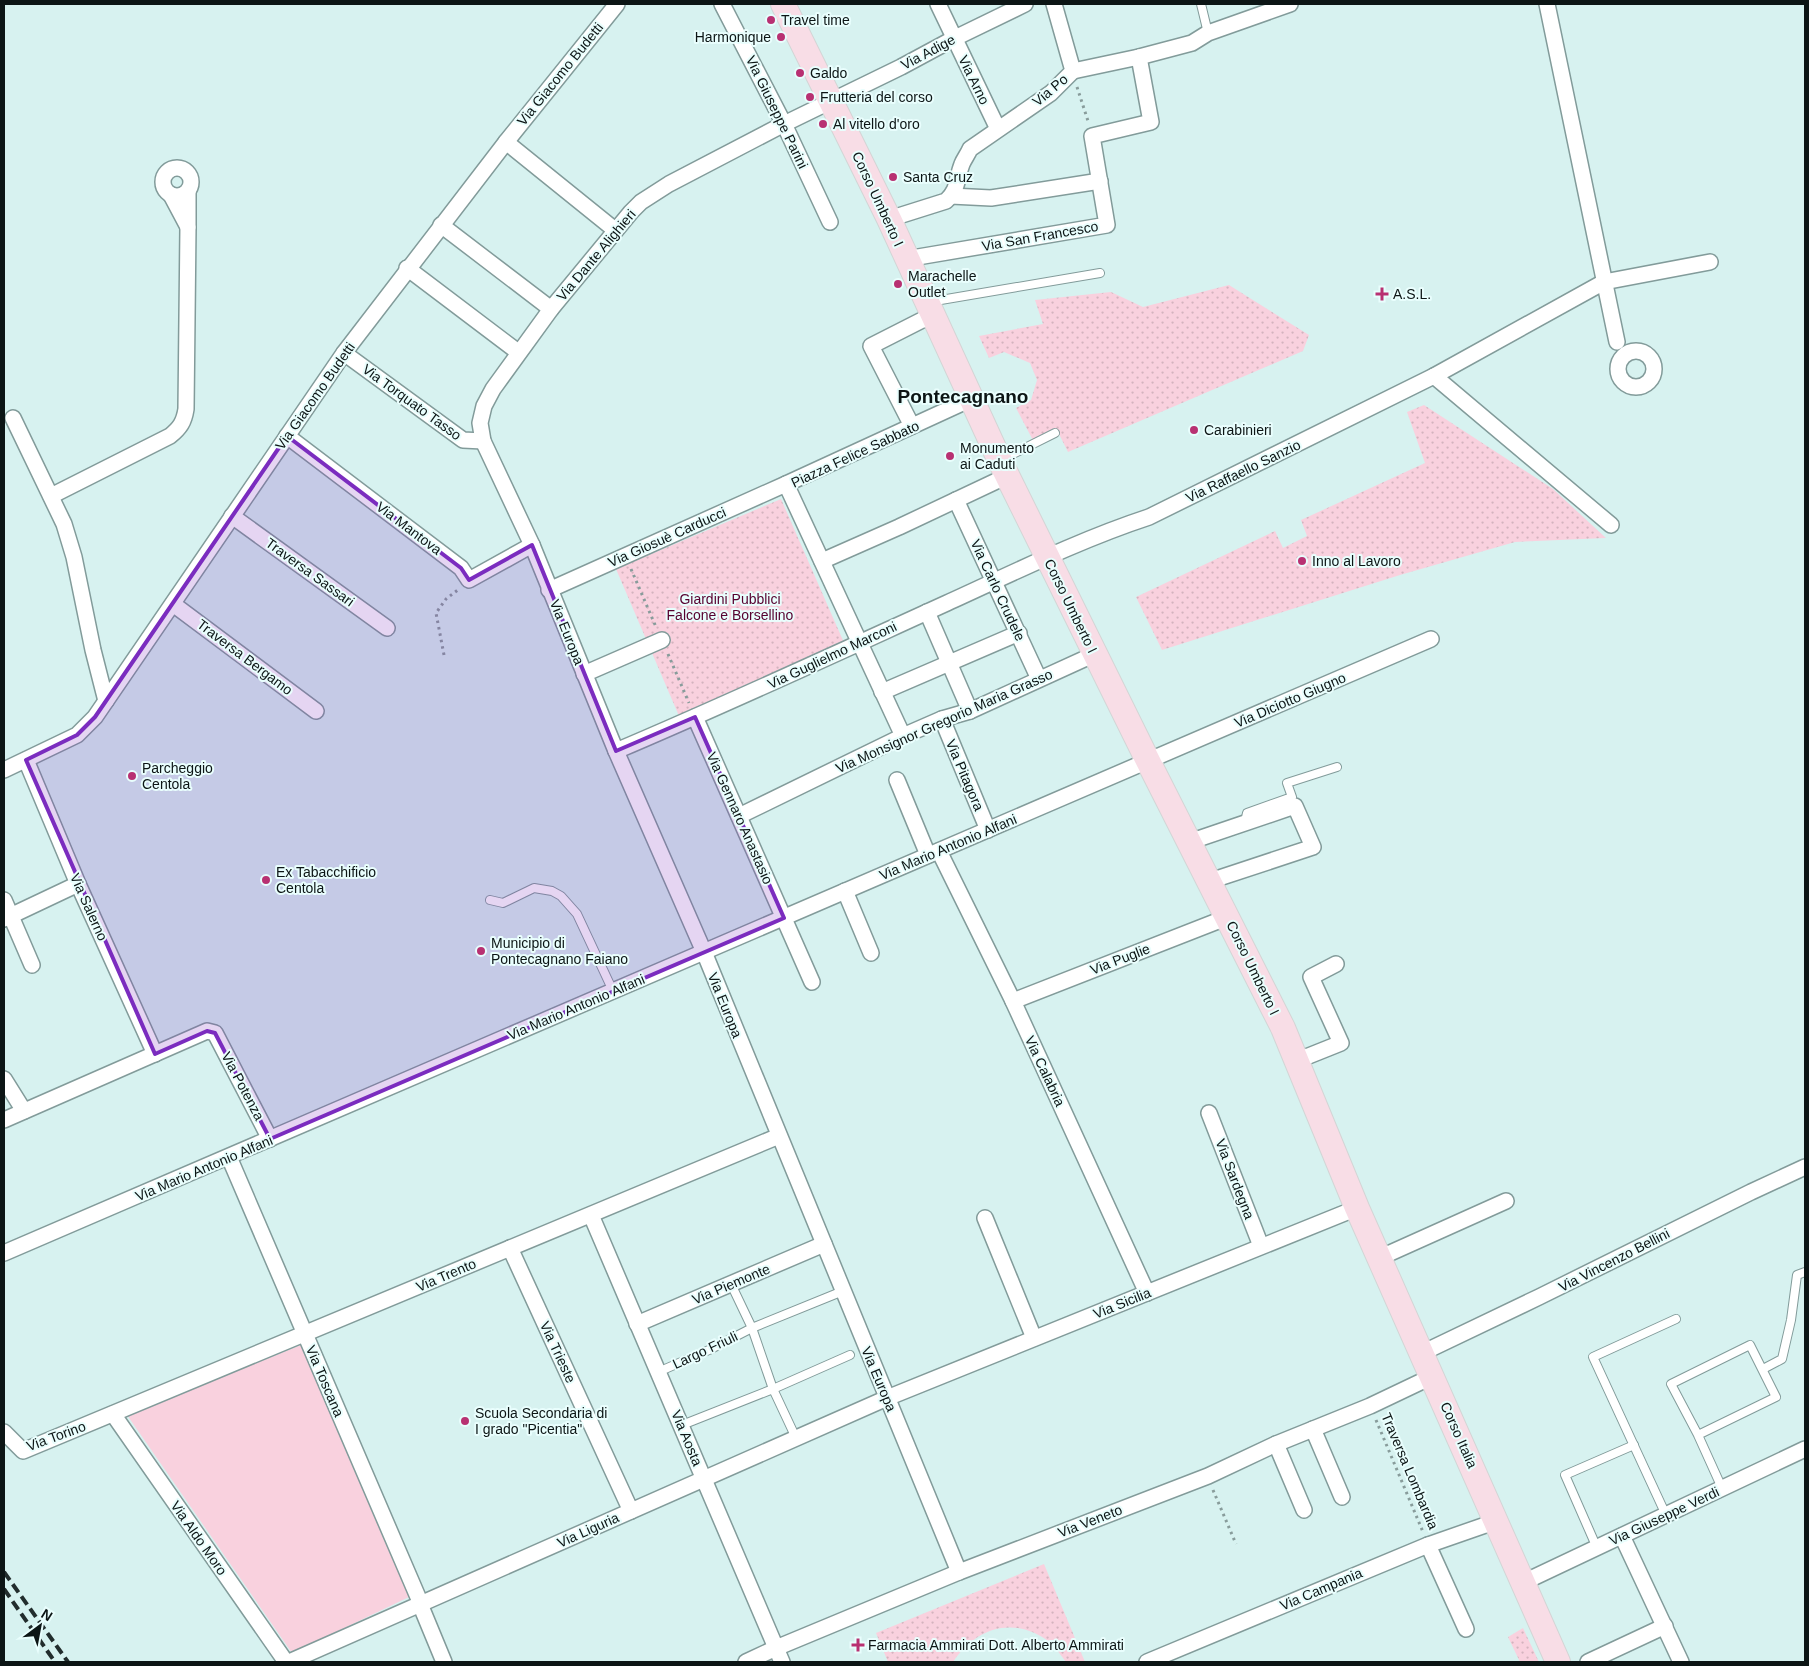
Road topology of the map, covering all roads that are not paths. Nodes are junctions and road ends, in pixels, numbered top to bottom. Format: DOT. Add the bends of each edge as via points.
graph roads {
  1 [pos="617,4"];
  2 [pos="722,4"];
  3 [pos="783,4"];
  4 [pos="938,4"];
  5 [pos="1025,4"];
  6 [pos="1054,4"];
  7 [pos="1201,4"];
  8 [pos="1290,4"];
  9 [pos="1547,4"];
  10 [pos="1208,33"];
  11 [pos="953,38"];
  12 [pos="1139,57"];
  13 [pos="1073,71"];
  14 [pos="831,101"];
  15 [pos="784,124"];
  16 [pos="998,129"];
  17 [pos="506,142"];
  18 [pos="1100,181"];
  19 [pos="188,191"];
  20 [pos="171,195"];
  21 [pos="950,196"];
  22 [pos="889,219"];
  23 [pos="830,222"];
  24 [pos="441,226"];
  25 [pos="188,227"];
  26 [pos="615,230"];
  27 [pos="906,259"];
  28 [pos="1710,262"];
  29 [pos="407,268"];
  30 [pos="1100,273"];
  31 [pos="1604,282"];
  32 [pos="551,309"];
  33 [pos="929,309"];
  34 [pos="1617,342"];
  35 [pos="1634,350"];
  36 [pos="518,352"];
  37 [pos="344,353"];
  38 [pos="1617,366"];
  39 [pos="1434,376"];
  40 [pos="971,399"];
  41 [pos="13,418"];
  42 [pos="912,426"];
  43 [pos="1056,433"];
  44 [pos="287,436"];
  45 [pos="483,441"];
  46 [pos="1004,468"];
  47 [pos="786,484"];
  48 [pos="51,496"];
  49 [pos="956,500"];
  50 [pos="232,516"];
  51 [pos="1611,525"];
  52 [pos="532,545"];
  53 [pos="1047,558"];
  54 [pos="822,561"];
  55 [pos="994,581"];
  56 [pos="549,590"];
  57 [pos="173,604"];
  58 [pos="927,612"];
  59 [pos="387,628"];
  60 [pos="1019,633"];
  61 [pos="662,640"];
  62 [pos="1431,640"];
  63 [pos="860,642"];
  64 [pos="1095,654"];
  65 [pos="950,663"];
  66 [pos="584,674"];
  67 [pos="1039,680"];
  68 [pos="882,692"];
  69 [pos="106,701"];
  70 [pos="316,711"];
  71 [pos="970,711"];
  72 [pos="695,718"];
  73 [pos="942,719"];
  74 [pos="902,736"];
  75 [pos="616,751"];
  76 [pos="26,760"];
  77 [pos="1148,761"];
  78 [pos="1337,767"];
  79 [pos="4,770"];
  80 [pos="896,780"];
  81 [pos="739,816"];
  82 [pos="1245,822"];
  83 [pos="988,830"];
  84 [pos="1189,842"];
  85 [pos="934,853"];
  86 [pos="1210,882"];
  87 [pos="78,884"];
  88 [pos="845,891"];
  89 [pos="4,900"];
  90 [pos="490,900"];
  91 [pos="7,917"];
  92 [pos="1228,917"];
  93 [pos="784,918"];
  94 [pos="704,952"];
  95 [pos="871,953"];
  96 [pos="1336,964"];
  97 [pos="32,965"];
  98 [pos="812,982"];
  99 [pos="613,991"];
  100 [pos="1013,1001"];
  101 [pos="155,1054"];
  102 [pos="1296,1061"];
  103 [pos="4,1079"];
  104 [pos="24,1112"];
  105 [pos="1209,1113"];
  106 [pos="4,1120"];
  107 [pos="779,1136"];
  108 [pos="270,1139"];
  109 [pos="229,1157"];
  110 [pos="1805,1167"];
  111 [pos="1506,1201"];
  112 [pos="1357,1208"];
  113 [pos="591,1214"];
  114 [pos="985,1218"];
  115 [pos="824,1244"];
  116 [pos="1261,1246"];
  117 [pos="510,1248"];
  118 [pos="4,1253"];
  119 [pos="1379,1258"];
  120 [pos="1805,1272"];
  121 [pos="731,1284"];
  122 [pos="843,1291"];
  123 [pos="1147,1293"];
  124 [pos="1676,1319"];
  125 [pos="637,1324"];
  126 [pos="752,1328"];
  127 [pos="305,1334"];
  128 [pos="1034,1338"];
  129 [pos="1422,1352"];
  130 [pos="850,1355"];
  131 [pos="1762,1369"];
  132 [pos="658,1372"];
  133 [pos="1433,1376"];
  134 [pos="773,1388"];
  135 [pos="887,1398"];
  136 [pos="113,1414"];
  137 [pos="682,1425"];
  138 [pos="1313,1429"];
  139 [pos="4,1432"];
  140 [pos="1698,1435"];
  141 [pos="796,1438"];
  142 [pos="1276,1444"];
  143 [pos="1634,1446"];
  144 [pos="1805,1449"];
  145 [pos="704,1479"];
  146 [pos="1722,1488"];
  147 [pos="1342,1497"];
  148 [pos="1304,1510"];
  149 [pos="631,1511"];
  150 [pos="1666,1515"];
  151 [pos="1497,1521"];
  152 [pos="1622,1536"];
  153 [pos="1428,1545"];
  154 [pos="1597,1548"];
  155 [pos="959,1572"];
  156 [pos="1524,1582"];
  157 [pos="420,1604"];
  158 [pos="1665,1626"];
  159 [pos="1466,1629"];
  160 [pos="776,1648"];
  161 [pos="288,1662"];
  162 [pos="444,1662"];
  163 [pos="746,1662"];
  164 [pos="782,1662"];
  165 [pos="1147,1662"];
  166 [pos="1558,1662"];
  167 [pos="1588,1662"];
  168 [pos="1681,1662"];
  1 -- 17 [label="street, Via Giacomo Budetti"];
  2 -- 15 [label="street, Via Giuseppe Parini"];
  3 -- 14 [label="main road, Corso Umberto I"];
  4 -- 11 [label="street, Via Arno"];
  5 -- 11 [label="street, Via Adige"];
  6 -- 13 [label="street, Via Po"];
  7 -- 10 [label="lane"];
  8 -- 10 [label="street"];
  9 -- 31 [label="street"];
  10 -- 12 [label="street" via="1192,43"];
  11 -- 14 [label="street, Via Adige"];
  11 -- 16 [label="street, Via Arno"];
  12 -- 13 [label="street"];
  12 -- 18 [label="street, Via San Francesco" via="1152,122 1092,136"];
  13 -- 16 [label="street, Via Po" via="1052,93"];
  14 -- 15 [label="street, Via Dante Alighieri"];
  14 -- 22 [label="main road, Corso Umberto I"];
  15 -- 23 [label="street, Via Giuseppe Parini"];
  15 -- 26 [label="street, Via Dante Alighieri" via="669,184 641,202"];
  16 -- 21 [label="street, Via Po" via="970,149 962,163 959,182"];
  17 -- 24 [label="street, Via Giacomo Budetti"];
  17 -- 26 [label="street"];
  18 -- 21 [label="street" via="991,198"];
  18 -- 27 [label="street, Via San Francesco" via="1107,225"];
  19 -- 20 [label="street" via="180,196"];
  19 -- 20 [label="street" via="191,182 188,174 181,169 172,170 166,175 164,184"];
  19 -- 25 [label="street"];
  20 -- 25 [label="street"];
  21 -- 22 [label="street" via="946,201"];
  22 -- 27 [label="main road, Corso Umberto I"];
  24 -- 29 [label="street, Via Giacomo Budetti"];
  24 -- 32 [label="street"];
  25 -- 48 [label="street" via="186,409 180,428"];
  26 -- 32 [label="street, Via Dante Alighieri"];
  27 -- 33 [label="main road, Corso Umberto I"];
  28 -- 31 [label="street, Via Raffaello Sanzio"];
  29 -- 36 [label="street"];
  29 -- 37 [label="street, Via Giacomo Budetti"];
  30 -- 33 [label="lane"];
  31 -- 34 [label="street"];
  31 -- 39 [label="street, Via Raffaello Sanzio"];
  32 -- 36 [label="street, Via Dante Alighieri"];
  33 -- 40 [label="main road, Corso Umberto I"];
  33 -- 42 [label="street" via="871,346"];
  34 -- 35 [label="street"];
  34 -- 38 [label="street"];
  35 -- 38 [label="street" via="1623,355"];
  35 -- 38 [label="street" via="1645,353 1653,362 1650,380 1640,387 1628,385 1619,377"];
  36 -- 45 [label="street, Via Dante Alighieri" via="484,406 480,423"];
  37 -- 44 [label="street, Via Giacomo Budetti"];
  37 -- 45 [label="street, Via Torquato Tasso" via="464,440"];
  39 -- 51 [label="street"];
  39 -- 53 [label="street, Via Raffaello Sanzio" via="1149,517"];
  40 -- 42 [label="street, Piazza Felice Sabbato"];
  40 -- 46 [label="main road, Corso Umberto I"];
  41 -- 48 [label="street"];
  42 -- 47 [label="street, Piazza Felice Sabbato"];
  43 -- 46 [label="lane"];
  44 -- 50 [label="street, Via Giacomo Budetti"];
  44 -- 52 [label="street, Via Mantova" via="461,568 469,580"];
  45 -- 52 [label="street, Via Europa"];
  46 -- 49 [label="street"];
  46 -- 53 [label="main road, Corso Umberto I"];
  47 -- 54 [label="street, Piazza Felice Sabbato"];
  47 -- 56 [label="street, Via Giosuè Carducci"];
  48 -- 69 [label="street" via="74,557"];
  49 -- 54 [label="street"];
  49 -- 55 [label="street, Via Carlo Crudele"];
  50 -- 57 [label="street, Via Giacomo Budetti"];
  50 -- 59 [label="street, Traversa Sassari"];
  52 -- 56 [label="street, Via Europa"];
  53 -- 55 [label="street, Via Guglielmo Marconi"];
  53 -- 64 [label="main road, Corso Umberto I"];
  54 -- 63 [label="street, Piazza Felice Sabbato"];
  55 -- 58 [label="street, Via Guglielmo Marconi"];
  55 -- 60 [label="street, Via Carlo Crudele"];
  56 -- 66 [label="street, Via Europa"];
  57 -- 69 [label="street, Via Giacomo Budetti"];
  57 -- 70 [label="street, Traversa Bergamo"];
  58 -- 63 [label="street, Via Guglielmo Marconi"];
  58 -- 65 [label="street"];
  60 -- 65 [label="street"];
  60 -- 67 [label="street, Via Carlo Crudele"];
  61 -- 66 [label="street"];
  62 -- 77 [label="street, Via Diciotto Giugno"];
  63 -- 68 [label="street, Piazza Felice Sabbato"];
  63 -- 72 [label="street, Via Guglielmo Marconi"];
  64 -- 67 [label="street, Via Monsignor Gregorio Maria Grasso"];
  64 -- 77 [label="main road, Corso Umberto I"];
  65 -- 68 [label="street"];
  65 -- 71 [label="street"];
  66 -- 75 [label="street, Via Europa"];
  67 -- 71 [label="street, Via Monsignor Gregorio Maria Grasso"];
  68 -- 74 [label="street, Piazza Felice Sabbato"];
  69 -- 76 [label="street, Via Giacomo Budetti" via="77,735"];
  71 -- 73 [label="street, Via Monsignor Gregorio Maria Grasso"];
  72 -- 75 [label="street, Via Guglielmo Marconi"];
  72 -- 81 [label="street, Via Gennaro Anastasio"];
  73 -- 74 [label="street, Via Monsignor Gregorio Maria Grasso"];
  73 -- 83 [label="street, Via Pitagora"];
  74 -- 81 [label="street, Via Monsignor Gregorio Maria Grasso"];
  75 -- 94 [label="street, Via Europa"];
  76 -- 79 [label="street, Via Giacomo Budetti"];
  76 -- 87 [label="street, Via Salerno"];
  77 -- 83 [label="street, Via Mario Antonio Alfani"];
  77 -- 84 [label="main road, Corso Umberto I"];
  78 -- 82 [label="lane" via="1287,783 1292,798 1247,813"];
  80 -- 85 [label="street, Via Calabria"];
  81 -- 93 [label="street, Via Gennaro Anastasio"];
  82 -- 84 [label="street"];
  82 -- 86 [label="street" via="1295,806 1313,847"];
  83 -- 85 [label="street, Via Mario Antonio Alfani"];
  84 -- 86 [label="main road, Corso Umberto I"];
  85 -- 88 [label="street, Via Mario Antonio Alfani"];
  85 -- 100 [label="street, Via Calabria"];
  86 -- 92 [label="main road, Corso Umberto I"];
  87 -- 91 [label="street"];
  87 -- 101 [label="street, Via Salerno"];
  88 -- 93 [label="street, Via Mario Antonio Alfani"];
  88 -- 95 [label="street"];
  89 -- 91 [label="street"];
  90 -- 99 [label="lane" via="503,903 534,888 561,896 577,914"];
  91 -- 97 [label="street"];
  92 -- 100 [label="street, Via Puglie"];
  92 -- 102 [label="main road, Corso Umberto I"];
  93 -- 94 [label="street, Via Mario Antonio Alfani"];
  93 -- 98 [label="street, Via Gennaro Anastasio"];
  94 -- 99 [label="street, Via Mario Antonio Alfani"];
  94 -- 107 [label="street, Via Europa"];
  96 -- 102 [label="street" via="1311,977 1341,1043"];
  99 -- 108 [label="street, Via Mario Antonio Alfani"];
  100 -- 123 [label="street, Via Calabria"];
  101 -- 104 [label="street"];
  101 -- 108 [label="street, Via Potenza" via="207,1031 215,1034"];
  102 -- 112 [label="main road, Corso Umberto I"];
  103 -- 104 [label="street"];
  104 -- 106 [label="street"];
  105 -- 116 [label="street, Via Sardegna"];
  107 -- 113 [label="street, Via Trento"];
  107 -- 115 [label="street, Via Europa"];
  108 -- 109 [label="street, Via Mario Antonio Alfani"];
  109 -- 118 [label="street, Via Mario Antonio Alfani"];
  109 -- 127 [label="street, Via Toscana"];
  110 -- 129 [label="street, Via Vincenzo Bellini"];
  111 -- 119 [label="street"];
  112 -- 116 [label="street, Via Sicilia"];
  112 -- 119 [label="main road, Corso Italia"];
  113 -- 117 [label="street, Via Trento"];
  113 -- 125 [label="street, Via Aosta"];
  114 -- 128 [label="street"];
  115 -- 121 [label="street, Via Piemonte"];
  115 -- 122 [label="street, Via Europa"];
  116 -- 123 [label="street, Via Sicilia"];
  117 -- 127 [label="street, Via Trento"];
  117 -- 149 [label="street, Via Trieste"];
  119 -- 129 [label="main road, Corso Italia"];
  120 -- 131 [label="lane" via="1797,1275 1782,1359"];
  121 -- 125 [label="street, Via Piemonte"];
  121 -- 126 [label="lane, Largo Friuli"];
  122 -- 126 [label="lane, Largo Friuli"];
  122 -- 135 [label="street, Via Europa"];
  123 -- 128 [label="street, Via Sicilia"];
  124 -- 143 [label="lane" via="1593,1357"];
  125 -- 132 [label="street, Via Aosta"];
  126 -- 132 [label="lane, Largo Friuli"];
  126 -- 134 [label="lane, Largo Friuli"];
  127 -- 136 [label="street, Via Trento"];
  127 -- 157 [label="street, Via Toscana"];
  128 -- 135 [label="street, Via Sicilia"];
  129 -- 133 [label="main road, Corso Italia"];
  130 -- 134 [label="lane"];
  131 -- 140 [label="lane" via="1776,1396"];
  131 -- 140 [label="lane" via="1750,1345 1671,1384"];
  132 -- 137 [label="street, Via Aosta"];
  133 -- 138 [label="street, Via Veneto"];
  133 -- 151 [label="main road, Corso Italia"];
  134 -- 137 [label="lane"];
  134 -- 141 [label="lane, Largo Friuli"];
  135 -- 141 [label="street, Via Liguria"];
  135 -- 155 [label="street, Via Europa"];
  136 -- 139 [label="street, Via Torino" via="23,1451"];
  136 -- 161 [label="street, Via Aldo Moro"];
  137 -- 145 [label="street, Via Aosta"];
  138 -- 142 [label="street, Via Veneto"];
  138 -- 147 [label="street"];
  140 -- 146 [label="lane"];
  141 -- 145 [label="street, Via Liguria"];
  142 -- 148 [label="street"];
  142 -- 155 [label="street, Via Veneto" via="1208,1476"];
  143 -- 150 [label="lane"];
  143 -- 154 [label="lane" via="1565,1475"];
  144 -- 146 [label="street, Via Giuseppe Verdi"];
  145 -- 149 [label="street, Via Liguria"];
  145 -- 160 [label="street, Via Aosta"];
  146 -- 150 [label="street, Via Giuseppe Verdi"];
  149 -- 157 [label="street, Via Liguria"];
  150 -- 152 [label="street, Via Giuseppe Verdi"];
  151 -- 153 [label="street, Via Campania"];
  151 -- 156 [label="main road, Corso Italia"];
  152 -- 154 [label="street, Via Giuseppe Verdi"];
  152 -- 158 [label="street"];
  153 -- 159 [label="street"];
  153 -- 165 [label="street, Via Campania"];
  154 -- 156 [label="street, Via Giuseppe Verdi"];
  155 -- 160 [label="street, Via Veneto"];
  156 -- 166 [label="main road, Corso Italia"];
  157 -- 161 [label="street, Via Liguria"];
  157 -- 162 [label="street, Via Toscana"];
  158 -- 167 [label="street"];
  158 -- 168 [label="street"];
  160 -- 163 [label="street, Via Veneto"];
  160 -- 164 [label="street, Via Aosta"];
}
